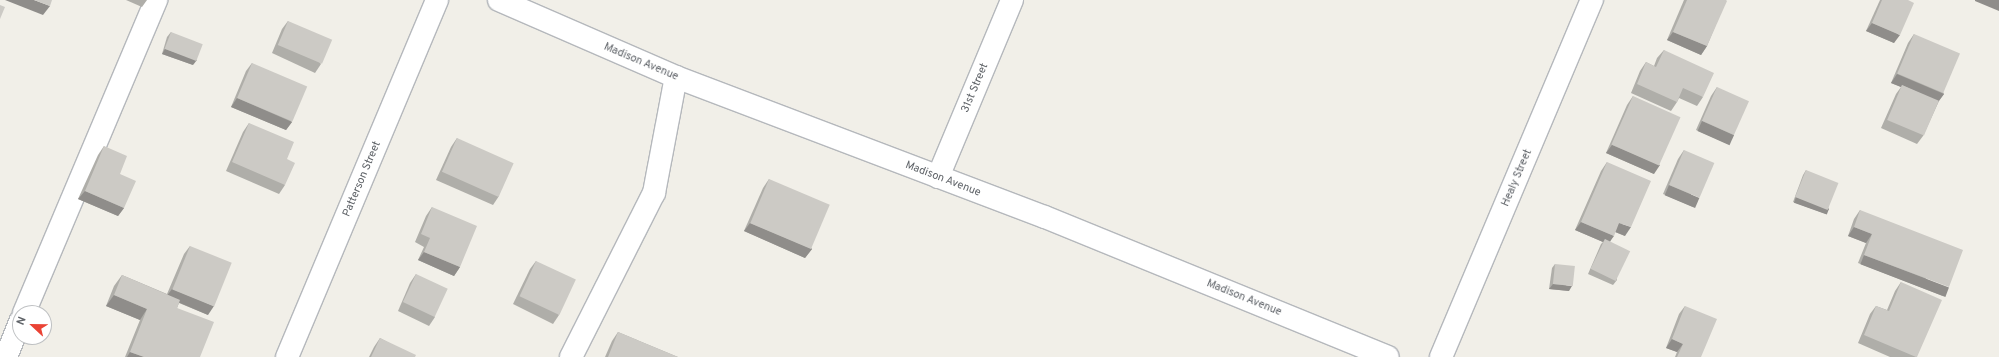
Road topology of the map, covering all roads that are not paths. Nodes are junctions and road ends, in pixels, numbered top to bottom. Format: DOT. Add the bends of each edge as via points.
graph roads {
  1 [pos="156,0"];
  2 [pos="437,0"];
  3 [pos="499,0"];
  4 [pos="1012,0"];
  5 [pos="1592,0"];
  6 [pos="676,77"];
  7 [pos="938,177"];
  8 [pos="27,305"];
  9 [pos="12,342"];
  10 [pos="6,357"];
  11 [pos="287,357"];
  12 [pos="571,357"];
  13 [pos="1388,357"];
  14 [pos="1441,357"];
  1 -- 8 [label="street"];
  2 -- 11 [label="street, Patterson Street"];
  3 -- 6 [label="street, Madison Avenue"];
  4 -- 7 [label="street, 31st Street"];
  5 -- 14 [label="street, Healy Street"];
  6 -- 7 [label="street, Madison Avenue"];
  6 -- 12 [label="street" via="654,192"];
  7 -- 13 [label="street, Madison Avenue"];
  9 -- 10 [label="street"];
}
